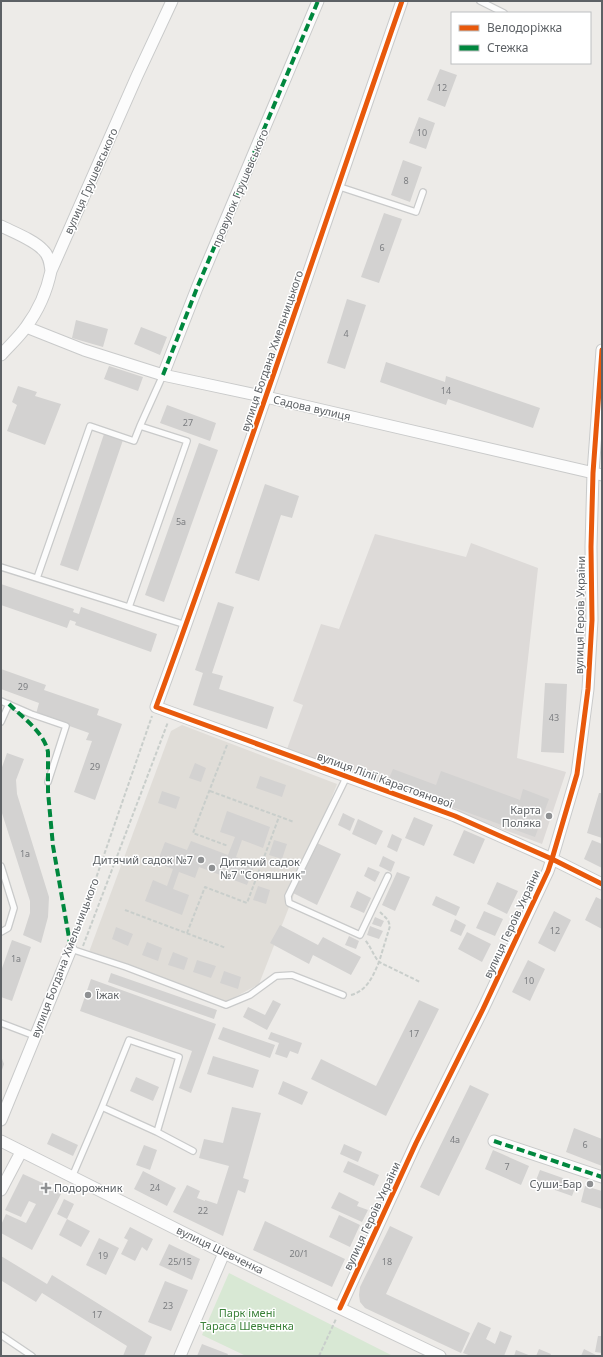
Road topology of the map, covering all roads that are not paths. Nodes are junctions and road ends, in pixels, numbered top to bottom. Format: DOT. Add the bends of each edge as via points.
graph roads {
  1 [pos="172,1"];
  2 [pos="318,1"];
  3 [pos="402,1"];
  4 [pos="480,1"];
  5 [pos="502,12"];
  6 [pos="337,186"];
  7 [pos="423,192"];
  8 [pos="1,226"];
  9 [pos="51,270"];
  10 [pos="26,327"];
  11 [pos="602,350"];
  12 [pos="1,355"];
  13 [pos="163,375"];
  14 [pos="266,397"];
  15 [pos="140,426"];
  16 [pos="597,474"];
  17 [pos="1,567"];
  18 [pos="38,578"];
  19 [pos="130,607"];
  20 [pos="186,625"];
  21 [pos="1,701"];
  22 [pos="9,704"];
  23 [pos="156,707"];
  24 [pos="1,722"];
  25 [pos="347,776"];
  26 [pos="48,782"];
  27 [pos="552,859"];
  28 [pos="1,866"];
  29 [pos="388,876"];
  30 [pos="602,884"];
  31 [pos="1,932"];
  32 [pos="76,951"];
  33 [pos="343,995"];
  34 [pos="1,1023"];
  35 [pos="35,1036"];
  36 [pos="102,1107"];
  37 [pos="1,1120"];
  38 [pos="157,1132"];
  39 [pos="1,1141"];
  40 [pos="494,1141"];
  41 [pos="193,1151"];
  42 [pos="21,1152"];
  43 [pos="72,1177"];
  44 [pos="602,1177"];
  45 [pos="1,1190"];
  46 [pos="224,1253"];
  47 [pos="340,1308"];
  48 [pos="1,1335"];
  49 [pos="32,1356"];
  50 [pos="180,1356"];
  51 [pos="440,1356"];
  1 -- 9 [label="street, вулиця Грушевського" via="136,76"];
  2 -- 13 [label="street, провулок Грушевського"];
  3 -- 6 [label="street, вулиця Богдана Хмельницького"];
  4 -- 5 [label="lane"];
  6 -- 7 [label="lane" via="416,212"];
  6 -- 14 [label="street, вулиця Богдана Хмельницького" via="313,264"];
  8 -- 9 [label="street" via="44,250"];
  9 -- 10 [label="street, вулиця Грушевського" via="45,292"];
  10 -- 12 [label="street, вулиця Грушевського"];
  10 -- 13 [label="street, Садова вулиця" via="84,350"];
  11 -- 16 [label="street, вулиця Героїв України"];
  13 -- 14 [label="street, Садова вулиця"];
  13 -- 15 [label="lane"];
  14 -- 16 [label="street, Садова вулиця"];
  14 -- 20 [label="street, вулиця Богдана Хмельницького"];
  15 -- 18 [label="lane" via="134,441 90,426"];
  15 -- 19 [label="lane" via="187,441"];
  16 -- 27 [label="street, вулиця Героїв України" via="591,547 592,620 588,689 577,774"];
  17 -- 18 [label="lane"];
  18 -- 19 [label="lane"];
  19 -- 20 [label="lane"];
  20 -- 23 [label="street, вулиця Богдана Хмельницького"];
  21 -- 22 [label="lane"];
  22 -- 24 [label="lane"];
  22 -- 26 [label="lane" via="66,726"];
  23 -- 25 [label="street, вулиця Лілії Карастоянової"];
  25 -- 27 [label="street, вулиця Лілії Карастоянової" via="455,816"];
  25 -- 29 [label="lane" via="288,896 289,903 360,935"];
  27 -- 30 [label="street, вулиця Лілії Карастоянової"];
  27 -- 47 [label="street, вулиця Героїв України"];
  28 -- 31 [label="lane" via="14,908 8,928"];
  32 -- 33 [label="lane" via="226,1004 250,995 276,976 292,975"];
  32 -- 35 [label="street, вулиця Богдана Хмельницького"];
  34 -- 35 [label="lane"];
  35 -- 37 [label="street, вулиця Богдана Хмельницького"];
  36 -- 38 [label="lane"];
  36 -- 38 [label="lane" via="129,1040 179,1057"];
  36 -- 43 [label="lane"];
  38 -- 41 [label="lane"];
  39 -- 42 [label="street, вулиця Шевченка"];
  40 -- 44 [label="street"];
  42 -- 43 [label="street, вулиця Шевченка"];
  42 -- 45 [label="street"];
  43 -- 46 [label="street, вулиця Шевченка"];
  46 -- 47 [label="street, вулиця Шевченка"];
  46 -- 50 [label="street"];
  47 -- 51 [label="street, вулиця Шевченка"];
  48 -- 49 [label="lane"];
}
